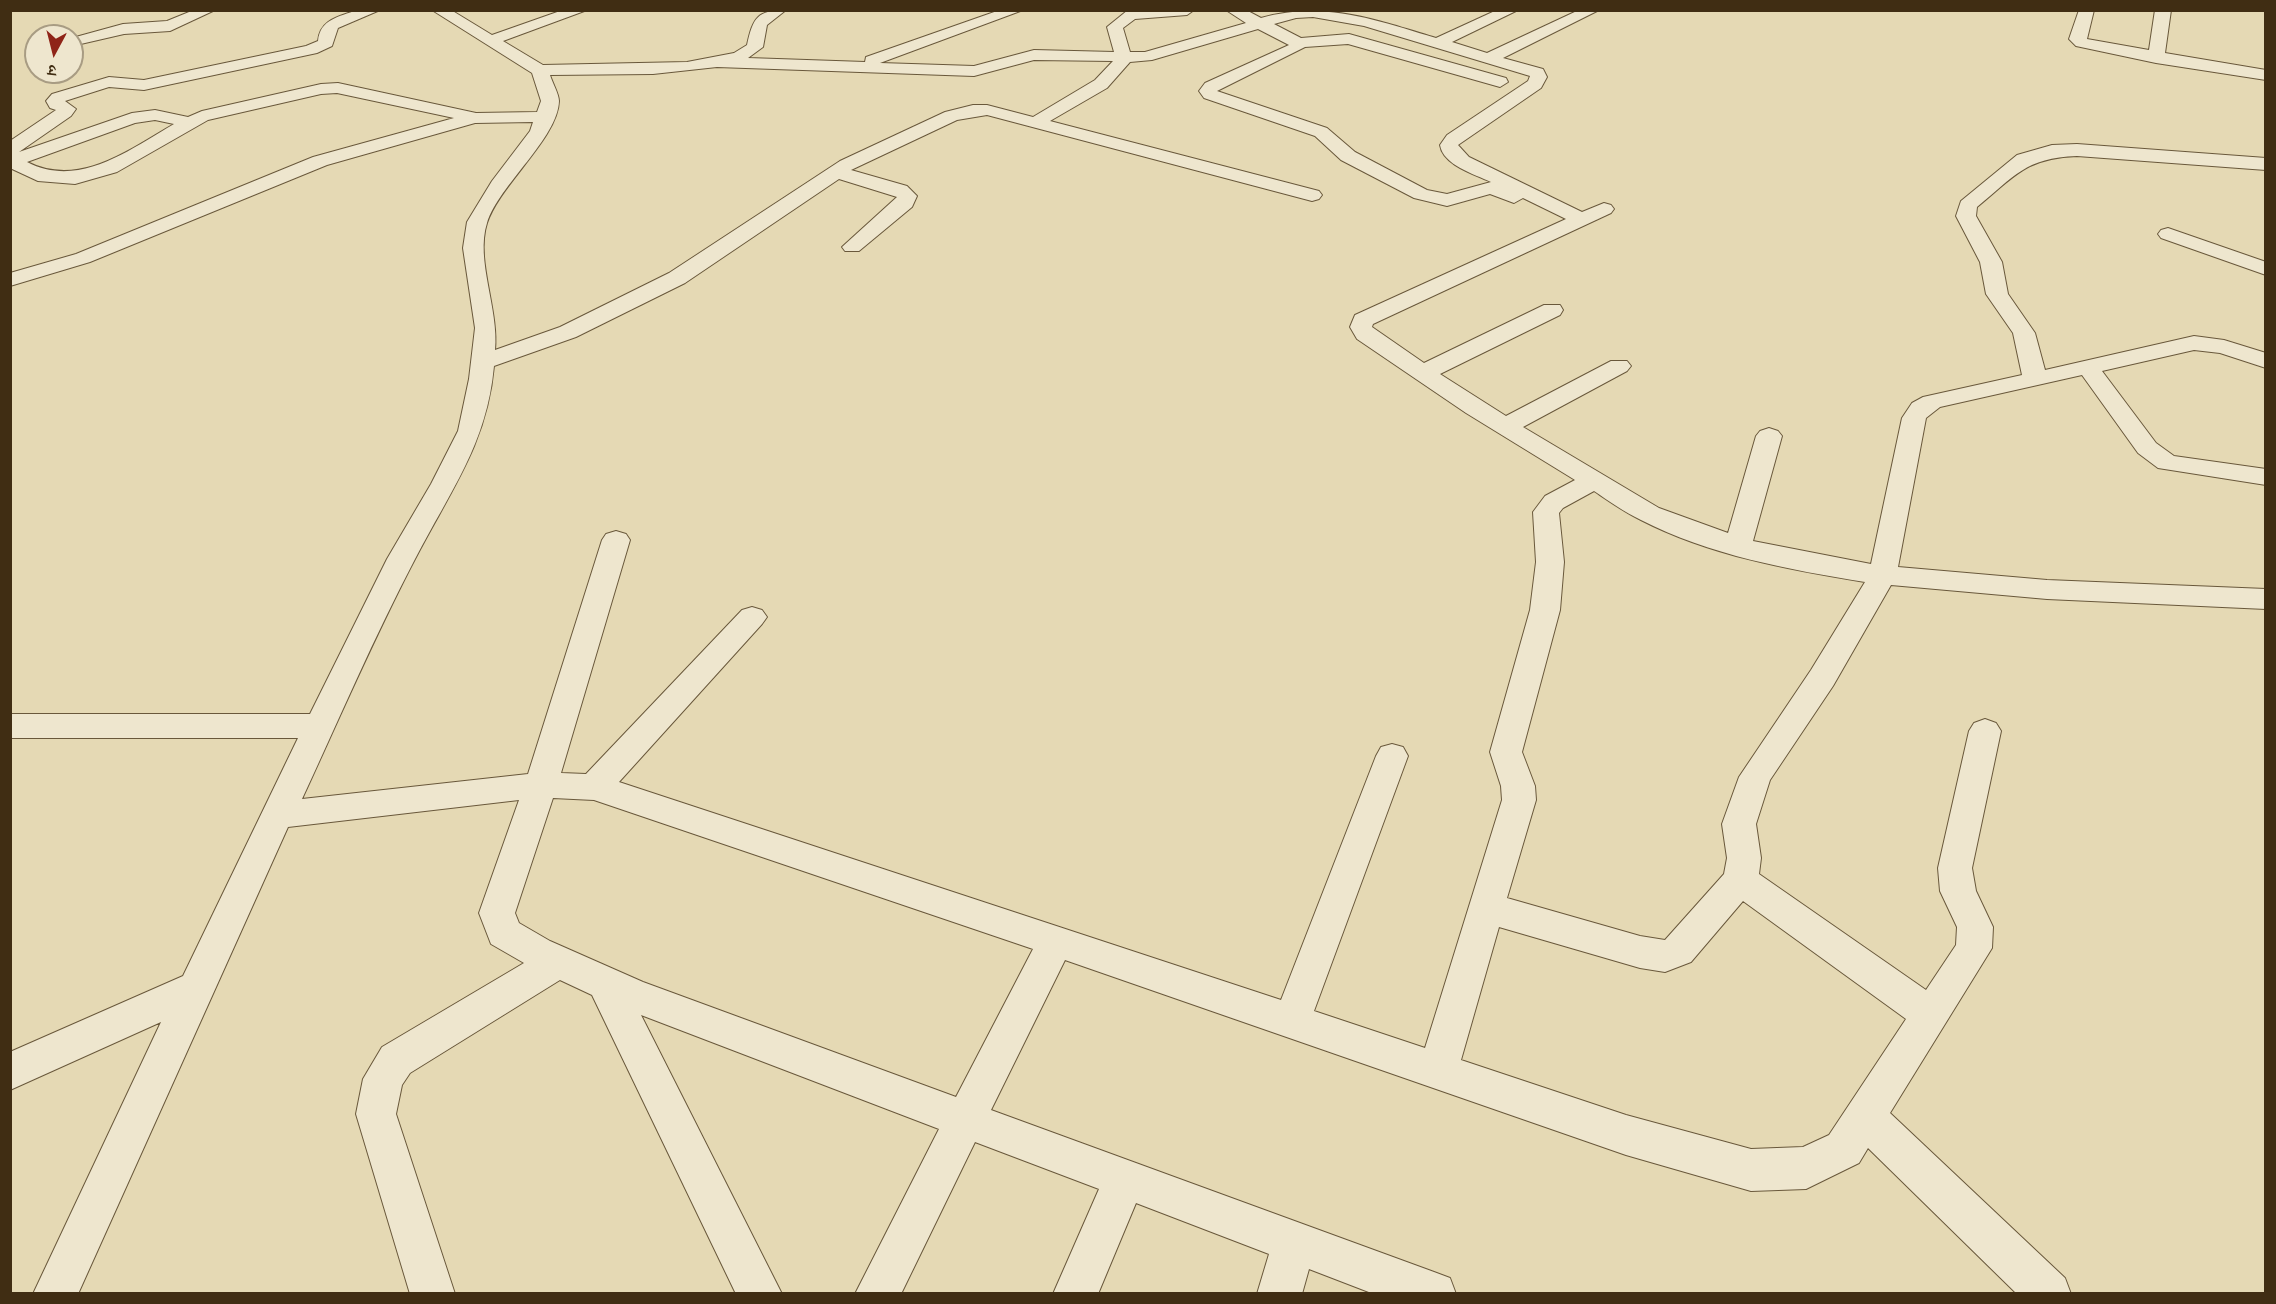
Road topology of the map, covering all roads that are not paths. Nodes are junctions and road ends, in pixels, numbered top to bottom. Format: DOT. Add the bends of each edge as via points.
graph roads {
  1 [pos="208,10"];
  2 [pos="373,10"];
  3 [pos="439,10"];
  4 [pos="580,10"];
  5 [pos="779,10"];
  6 [pos="1016,10"];
  7 [pos="1187,10"];
  8 [pos="1233,10"];
  9 [pos="1511,10"];
  10 [pos="1592,10"];
  11 [pos="2088,10"];
  12 [pos="2163,10"];
  13 [pos="1390,11"];
  14 [pos="1135,13"];
  15 [pos="1367,22"];
  16 [pos="1259,25"];
  17 [pos="84,40"];
  18 [pos="491,40"];
  19 [pos="1439,42"];
  20 [pos="1298,44"];
  21 [pos="1489,58"];
  22 [pos="2156,58"];
  23 [pos="1124,59"];
  24 [pos="712,62"];
  25 [pos="857,65"];
  26 [pos="540,70"];
  27 [pos="2265,75"];
  28 [pos="1526,90"];
  29 [pos="545,117"];
  30 [pos="476,118"];
  31 [pos="188,122"];
  32 [pos="1036,123"];
  33 [pos="11,157"];
  34 [pos="2265,164"];
  35 [pos="836,172"];
  36 [pos="1312,195"];
  37 [pos="1585,217"];
  38 [pos="2168,234"];
  39 [pos="852,247"];
  40 [pos="2265,269"];
  41 [pos="10,280"];
  42 [pos="1552,310"];
  43 [pos="2265,361"];
  44 [pos="482,362"];
  45 [pos="1619,366"];
  46 [pos="2087,366"];
  47 [pos="1423,373"];
  48 [pos="2035,378"];
  49 [pos="1506,426"];
  50 [pos="1770,436"];
  51 [pos="2265,477"];
  52 [pos="1594,480"];
  53 [pos="615,540"];
  54 [pos="1738,545"];
  55 [pos="1882,577"];
  56 [pos="2265,599"];
  57 [pos="752,617"];
  58 [pos="10,726"];
  59 [pos="321,726"];
  60 [pos="1985,731"];
  61 [pos="1392,756"];
  62 [pos="540,785"];
  63 [pos="594,787"];
  64 [pos="277,815"];
  65 [pos="1740,880"];
  66 [pos="1488,908"];
  67 [pos="1056,940"];
  68 [pos="558,962"];
  69 [pos="605,982"];
  70 [pos="198,987"];
  71 [pos="1931,1015"];
  72 [pos="1292,1020"];
  73 [pos="1438,1071"];
  74 [pos="10,1072"];
  75 [pos="1865,1117"];
  76 [pos="968,1119"];
  77 [pos="1126,1178"];
  78 [pos="1295,1241"];
  79 [pos="55,1293"];
  80 [pos="433,1293"];
  81 [pos="760,1293"];
  82 [pos="877,1293"];
  83 [pos="1075,1293"];
  84 [pos="1279,1293"];
  85 [pos="1434,1293"];
  86 [pos="2049,1293"];
  1 -- 17 [label="street" via="170,26 123,29"];
  2 -- 33 [label="street" via="332,26 327,30 326,43 311,50 144,85 96,85 58,98 56,104 67,110"];
  3 -- 18 [label="street"];
  4 -- 18 [label="street"];
  5 -- 24 [label="street" via="760,23 751,51"];
  6 -- 25 [label="street"];
  7 -- 14 [label="street"];
  8 -- 16 [label="street"];
  9 -- 19 [label="street"];
  10 -- 21 [label="street"];
  11 -- 22 [label="street" via="2077,39 2082,43"];
  12 -- 22 [label="street"];
  13 -- 15 [label="street"];
  14 -- 23 [label="street" via="1115,27"];
  15 -- 16 [label="street" via="1305,12"];
  15 -- 19 [label="street"];
  16 -- 20 [label="street"];
  16 -- 23 [label="street" via="1168,52"];
  18 -- 26 [label="street"];
  19 -- 21 [label="street"];
  20 -- 28 [label="street" via="1349,39"];
  20 -- 37 [label="street" via="1208,91 1315,129 1348,156 1421,194 1447,200 1491,188"];
  21 -- 28 [label="street" via="1537,73 1535,84"];
  22 -- 27 [label="street"];
  23 -- 25 [label="street" via="1034,55 974,71"];
  23 -- 32 [label="street" via="1101,84"];
  24 -- 25 [label="street"];
  24 -- 26 [label="street" via="652,69"];
  26 -- 29 [label="street" via="549,101"];
  28 -- 37 [label="street" via="1464,130 1453,139 1450,151 1462,161"];
  29 -- 30 [label="street"];
  29 -- 44 [label="street" via="539,132 477,222 473,248 486,328"];
  30 -- 31 [label="street" via="338,87 217,112"];
  30 -- 41 [label="street" via="320,160 83,258"];
  31 -- 33 [label="street" via="146,115"];
  31 -- 33 [label="street" via="110,168 75,178 38,175"];
  32 -- 35 [label="street" via="973,110 951,116"];
  32 -- 36 [label="street"];
  34 -- 48 [label="street" via="2052,151 2024,159 1968,204 1966,216 1991,262 1997,294 2024,333"];
  35 -- 39 [label="street" via="900,190 907,196 905,203"];
  35 -- 44 [label="street" via="677,278 568,332"];
  37 -- 47 [label="street" via="1363,320 1365,334"];
  38 -- 40 [label="street"];
  42 -- 47 [label="street"];
  43 -- 46 [label="street" via="2224,347 2194,343"];
  44 -- 59 [label="street" via="470,431 401,559"];
  45 -- 49 [label="street"];
  46 -- 48 [label="street"];
  46 -- 51 [label="street" via="2147,448 2167,463"];
  47 -- 49 [label="street"];
  48 -- 55 [label="street" via="1932,402 1921,408 1914,418"];
  49 -- 52 [label="street"];
  50 -- 54 [label="street"];
  52 -- 54 [label="street" via="1667,521"];
  52 -- 66 [label="street" via="1554,502 1546,512 1550,562 1545,610 1506,752 1519,800"];
  53 -- 62 [label="street"];
  54 -- 55 [label="street" via="1821,567"];
  55 -- 56 [label="street" via="2102,593"];
  55 -- 65 [label="street" via="1822,678 1755,777 1739,824 1744,858"];
  57 -- 63 [label="street"];
  58 -- 59 [label="street"];
  59 -- 64 [label="street"];
  60 -- 71 [label="street" via="1955,868 1958,891 1976,927 1974,948"];
  61 -- 72 [label="street"];
  62 -- 63 [label="street"];
  62 -- 64 [label="street"];
  62 -- 68 [label="street" via="497,913 504,933"];
  63 -- 67 [label="street"];
  64 -- 70 [label="street"];
  65 -- 66 [label="street" via="1678,951 1665,956"];
  65 -- 71 [label="street"];
  66 -- 73 [label="street"];
  67 -- 72 [label="street"];
  67 -- 76 [label="street"];
  68 -- 69 [label="street"];
  68 -- 80 [label="street" via="396,1060 383,1079 376,1114"];
  69 -- 76 [label="street"];
  69 -- 81 [label="street"];
  70 -- 74 [label="street"];
  70 -- 79 [label="street"];
  71 -- 75 [label="street"];
  72 -- 73 [label="street"];
  73 -- 75 [label="street" via="1626,1135 1751,1170 1806,1168 1844,1149"];
  75 -- 86 [label="street"];
  76 -- 77 [label="street"];
  76 -- 82 [label="street"];
  77 -- 78 [label="street"];
  77 -- 83 [label="street"];
  78 -- 84 [label="street"];
  78 -- 85 [label="street"];
}
